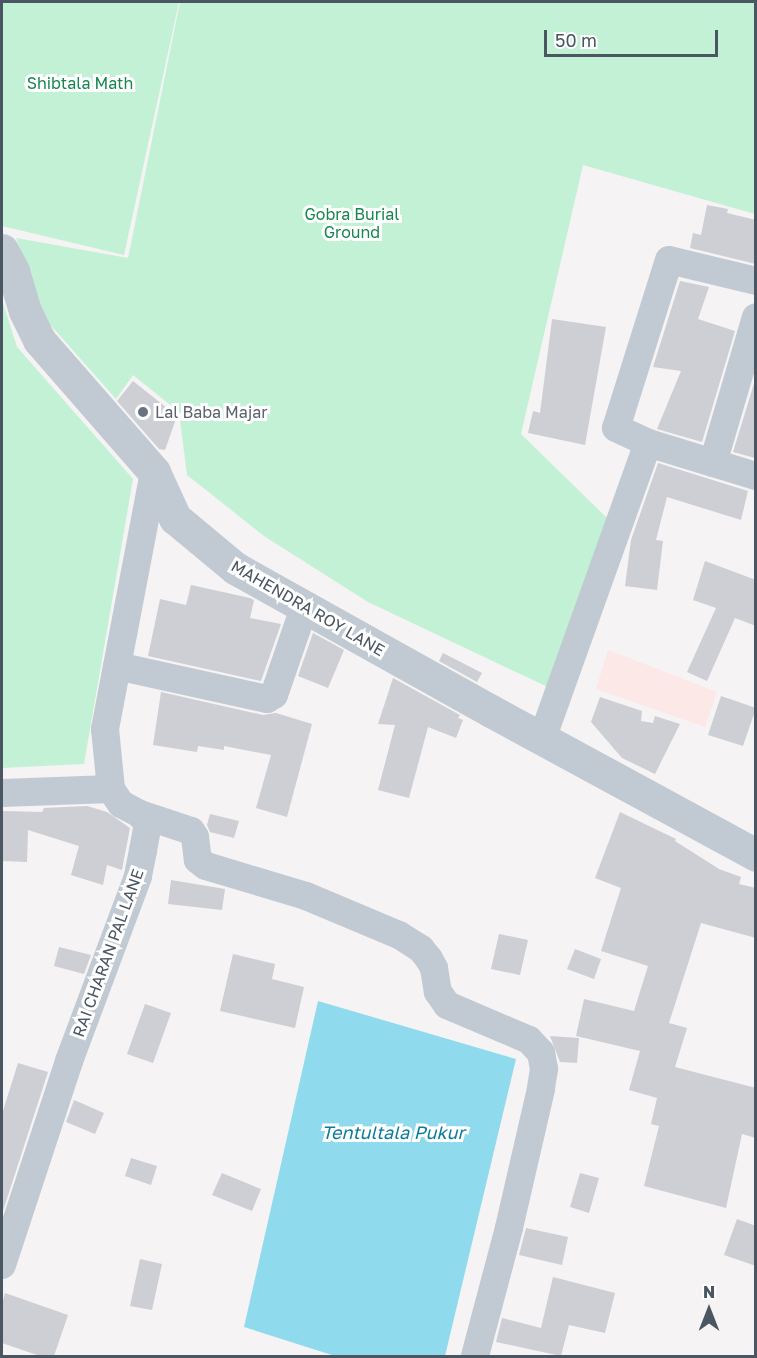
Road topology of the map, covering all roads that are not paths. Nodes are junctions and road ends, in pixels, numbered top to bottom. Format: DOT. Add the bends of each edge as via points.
graph roads {
  1 [pos="2,250"];
  2 [pos="756,281"];
  3 [pos="756,317"];
  4 [pos="648,443"];
  5 [pos="713,463"];
  6 [pos="154,472"];
  7 [pos="756,476"];
  8 [pos="304,608"];
  9 [pos="117,666"];
  10 [pos="542,739"];
  11 [pos="111,789"];
  12 [pos="2,793"];
  13 [pos="140,814"];
  14 [pos="756,855"];
  15 [pos="4,1250"];
  16 [pos="475,1356"];
  1 -- 6 [label="street, MAHENDRA ROY LANE" via="14,271 25,311 39,340"];
  2 -- 4 [label="street" via="669,260 616,428"];
  3 -- 5 [label="street"];
  4 -- 5 [label="street"];
  4 -- 10 [label="street"];
  5 -- 7 [label="street"];
  6 -- 8 [label="street, MAHENDRA ROY LANE" via="175,518 235,568"];
  6 -- 9 [label="street"];
  8 -- 9 [label="street" via="274,696 267,699"];
  8 -- 10 [label="street, MAHENDRA ROY LANE"];
  9 -- 11 [label="street" via="105,729"];
  10 -- 14 [label="street, MAHENDRA ROY LANE"];
  11 -- 12 [label="street"];
  11 -- 13 [label="street" via="121,804"];
  13 -- 15 [label="street, RAI CHARAN PAL LANE" via="148,824 138,876"];
  13 -- 16 [label="street" via="191,831 198,860 206,867 328,904 411,942 429,959 438,992 447,1005 529,1040 540,1053 544,1069 541,1089"];
}
